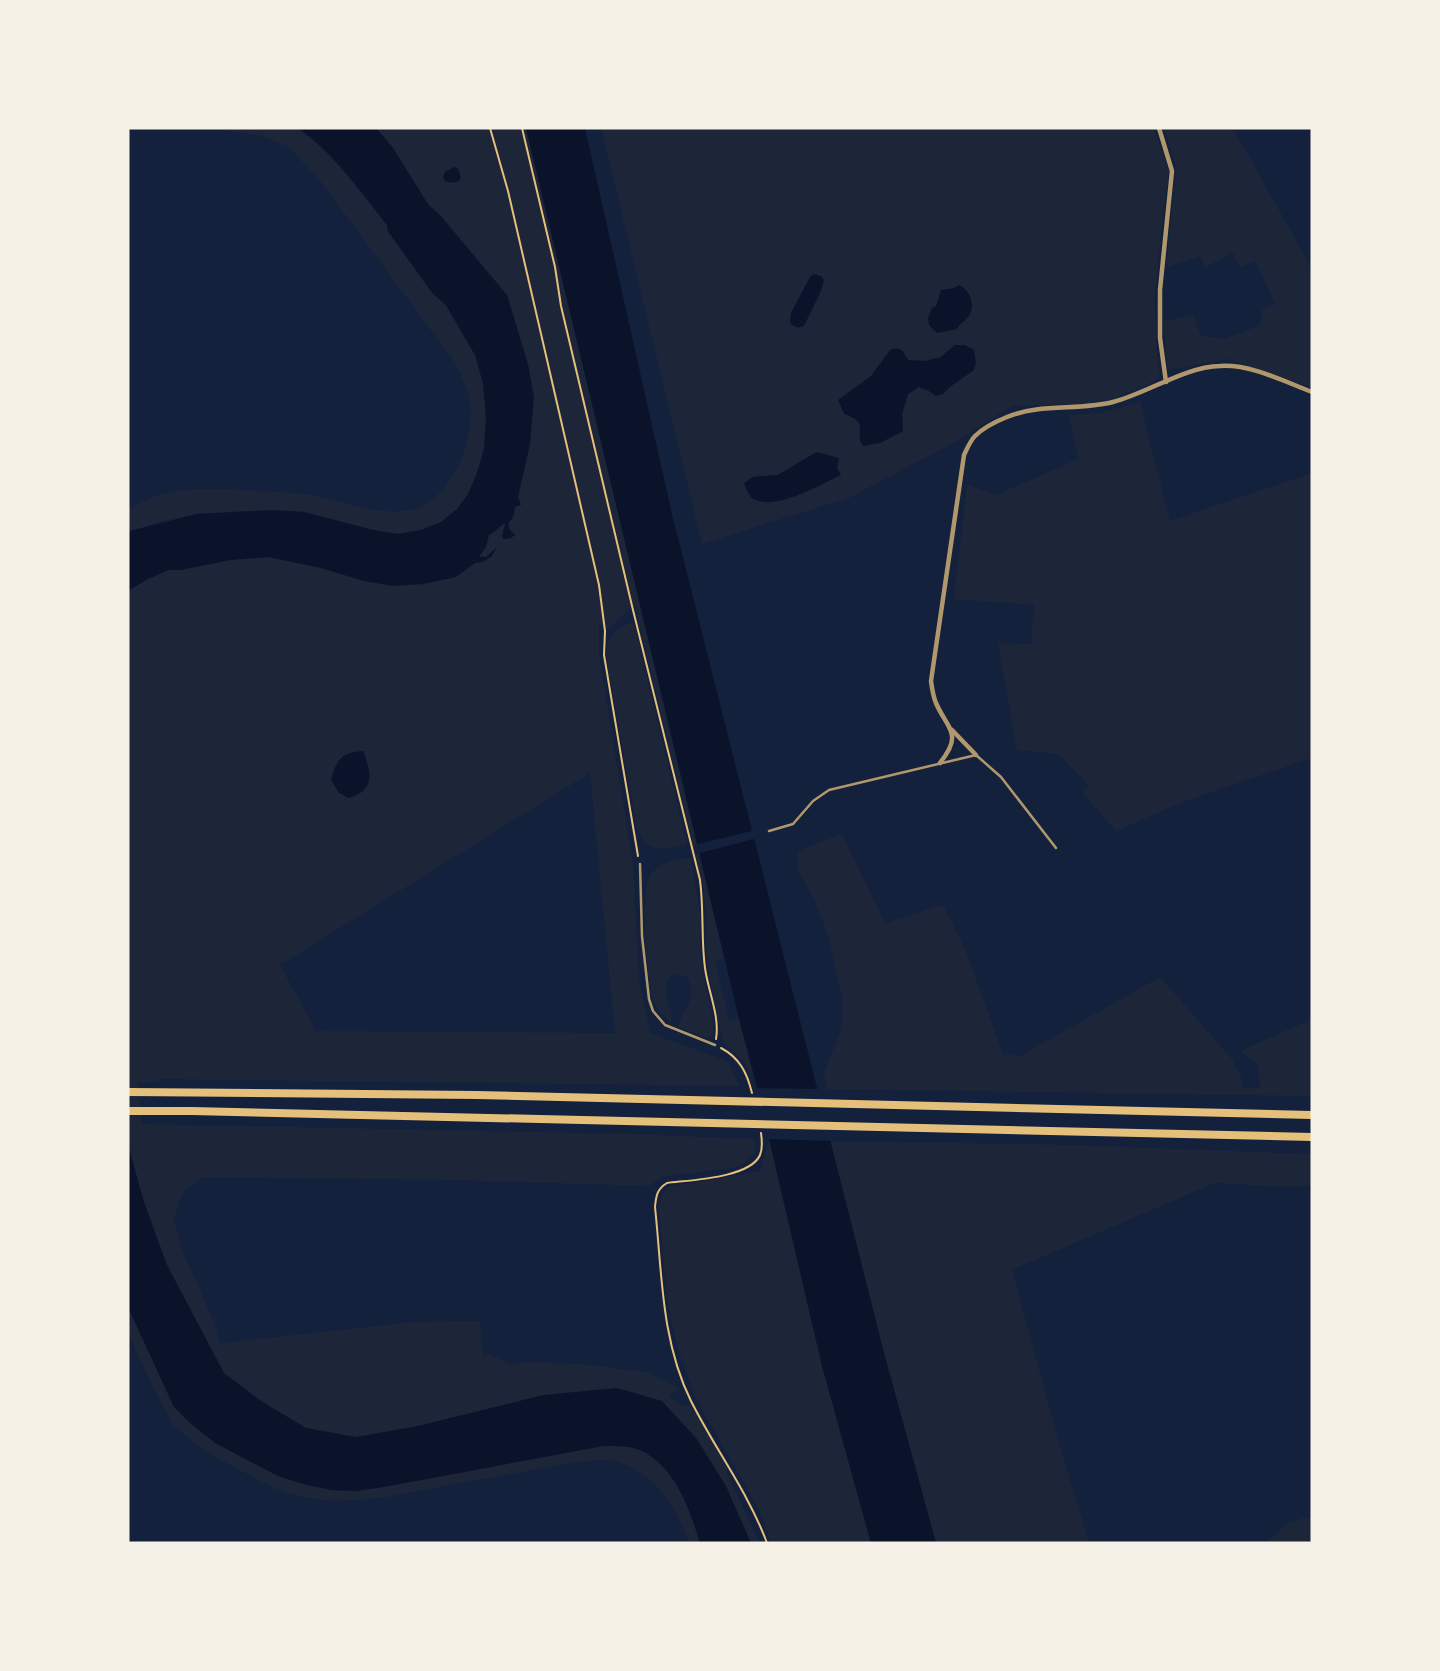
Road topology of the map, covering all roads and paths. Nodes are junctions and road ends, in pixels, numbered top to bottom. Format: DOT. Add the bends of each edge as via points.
graph roads {
  1 [pos="490,128"];
  2 [pos="522,128"];
  3 [pos="1159,128"];
  4 [pos="1166,382"];
  5 [pos="1312,392"];
  6 [pos="952,729"];
  7 [pos="976,755"];
  8 [pos="940,763"];
  9 [pos="769,831"];
  10 [pos="1056,848"];
  11 [pos="640,864"];
  12 [pos="715,1045"];
  13 [pos="128,1091"];
  14 [pos="128,1111"];
  15 [pos="1312,1115"];
  16 [pos="1312,1137"];
  17 [pos="759,1157"];
  18 [pos="767,1543"];
  1 -- 11 [label="path" via="599,585 604,656"];
  2 -- 12 [label="path" via="700,880"];
  3 -- 4 [label="street" via="1172,171 1160,290"];
  4 -- 5 [label="street" via="1222,365"];
  4 -- 6 [label="street" via="1110,403 1023,412 975,437 964,455 931,681 935,701"];
  6 -- 7 [label="street"];
  6 -- 8 [label="street" via="952,742"];
  7 -- 8 [label="lane"];
  7 -- 10 [label="lane" via="1007,785"];
  8 -- 9 [label="lane" via="829,790 793,824"];
  11 -- 12 [label="lane" via="642,936 653,1010 665,1025"];
  13 -- 15 [label="highway"];
  14 -- 16 [label="highway"];
  17 -- 18 [label="path" via="737,1172 667,1184 660,1188 654,1207 672,1353 691,1401 749,1501"];
}
